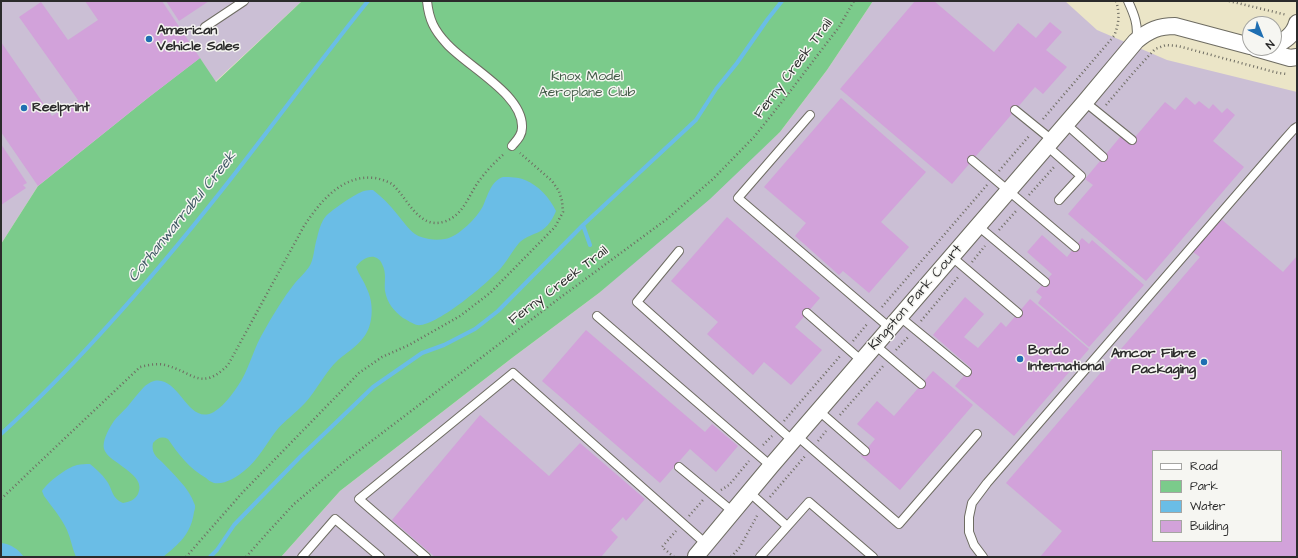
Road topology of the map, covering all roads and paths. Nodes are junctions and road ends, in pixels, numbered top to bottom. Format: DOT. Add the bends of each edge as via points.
graph roads {
  1 [pos="244,1"];
  2 [pos="427,1"];
  3 [pos="854,1"];
  4 [pos="1116,1"];
  5 [pos="1128,1"];
  6 [pos="1229,1"];
  7 [pos="1292,19"];
  8 [pos="205,28"];
  9 [pos="1136,41"];
  10 [pos="1282,42"];
  11 [pos="1242,43"];
  12 [pos="1282,55"];
  13 [pos="1297,57"];
  14 [pos="1290,74"];
  15 [pos="1085,102"];
  16 [pos="1015,110"];
  17 [pos="1099,113"];
  18 [pos="810,115"];
  19 [pos="1066,124"];
  20 [pos="1297,127"];
  21 [pos="1036,128"];
  22 [pos="1132,140"];
  23 [pos="1049,143"];
  24 [pos="512,146"];
  25 [pos="1103,157"];
  26 [pos="1061,159"];
  27 [pos="972,160"];
  28 [pos="993,178"];
  29 [pos="1009,190"];
  30 [pos="1059,200"];
  31 [pos="1023,203"];
  32 [pos="978,226"];
  33 [pos="992,238"];
  34 [pos="1075,247"];
  35 [pos="679,251"];
  36 [pos="952,257"];
  37 [pos="966,269"];
  38 [pos="1045,282"];
  39 [pos="807,313"];
  40 [pos="1018,313"];
  41 [pos="597,316"];
  42 [pos="875,316"];
  43 [pos="895,323"];
  44 [pos="914,329"];
  45 [pos="876,345"];
  46 [pos="847,348"];
  47 [pos="890,358"];
  48 [pos="862,361"];
  49 [pos="967,372"];
  50 [pos="921,384"];
  51 [pos="819,411"];
  52 [pos="833,423"];
  53 [pos="778,428"];
  54 [pos="977,434"];
  55 [pos="795,439"];
  56 [pos="812,449"];
  57 [pos="865,451"];
  58 [pos="756,453"];
  59 [pos="771,466"];
  60 [pos="679,467"];
  61 [pos="749,492"];
  62 [pos="712,494"];
  63 [pos="1,499"];
  64 [pos="764,506"];
  65 [pos="732,512"];
  66 [pos="683,523"];
  67 [pos="787,526"];
  68 [pos="705,543"];
  69 [pos="694,556"];
  70 [pos="186,557"];
  71 [pos="246,557"];
  72 [pos="302,557"];
  73 [pos="380,557"];
  74 [pos="426,557"];
  75 [pos="674,557"];
  76 [pos="731,557"];
  77 [pos="760,557"];
  78 [pos="873,557"];
  79 [pos="984,557"];
  1 -- 8 [label="lane"];
  2 -- 24 [label="lane" via="430,18 447,45 506,93 516,107 522,129"];
  3 -- 71 [label="path, Ferny Creek Trail" via="839,27 785,98 754,137 714,178 667,219 344,462 294,504"];
  4 -- 21 [label="path" via="1119,22 1114,36"];
  5 -- 9 [label="lane" via="1137,23"];
  6 -- 7 [label="path"];
  7 -- 10 [label="street" via="1293,32"];
  9 -- 11 [label="street, Kingston Park Court" via="1153,28 1175,26"];
  9 -- 15 [label="street, Kingston Park Court"];
  12 -- 13 [label="street, Kingston Park Court"];
  14 -- 17 [label="path" via="1166,45 1155,49"];
  15 -- 17 [label="lane"];
  15 -- 19 [label="street, Kingston Park Court"];
  16 -- 21 [label="lane"];
  17 -- 22 [label="lane"];
  18 -- 42 [label="lane" via="738,198"];
  19 -- 23 [label="street, Kingston Park Court"];
  19 -- 25 [label="lane"];
  20 -- 79 [label="lane" via="972,503 969,532 974,545"];
  21 -- 23 [label="lane"];
  21 -- 28 [label="path"];
  23 -- 26 [label="lane"];
  23 -- 29 [label="street, Kingston Park Court"];
  24 -- 63 [label="path" via="481,178 464,206 453,217 442,222 422,218 392,184 382,179 367,177 341,185 314,211 304,226 228,365 220,374 196,379 164,365 140,367"];
  24 -- 70 [label="path" via="552,180 562,201 563,212 555,226 490,293 460,316 382,357 359,373 242,493"];
  26 -- 30 [label="lane" via="1081,176"];
  26 -- 31 [label="path"];
  27 -- 28 [label="lane"];
  28 -- 29 [label="lane"];
  28 -- 42 [label="path"];
  29 -- 31 [label="lane"];
  29 -- 32 [label="street, Kingston Park Court"];
  31 -- 33 [label="path"];
  31 -- 34 [label="lane"];
  32 -- 33 [label="lane"];
  32 -- 36 [label="street, Kingston Park Court"];
  33 -- 37 [label="path"];
  33 -- 38 [label="lane"];
  35 -- 53 [label="lane" via="637,302"];
  36 -- 37 [label="lane"];
  36 -- 43 [label="street, Kingston Park Court"];
  37 -- 40 [label="lane"];
  37 -- 44 [label="path"];
  39 -- 46 [label="lane"];
  41 -- 58 [label="lane"];
  42 -- 43 [label="lane"];
  42 -- 46 [label="path"];
  43 -- 44 [label="lane"];
  43 -- 45 [label="street, Kingston Park Court"];
  44 -- 47 [label="path"];
  44 -- 49 [label="lane"];
  45 -- 47 [label="lane"];
  45 -- 48 [label="street, Kingston Park Court"];
  46 -- 48 [label="lane"];
  46 -- 53 [label="path"];
  47 -- 50 [label="lane"];
  47 -- 52 [label="path"];
  48 -- 51 [label="street, Kingston Park Court"];
  51 -- 52 [label="lane"];
  51 -- 55 [label="street, Kingston Park Court"];
  52 -- 56 [label="path"];
  52 -- 57 [label="lane"];
  53 -- 55 [label="lane"];
  53 -- 58 [label="path"];
  54 -- 56 [label="lane" via="899,524"];
  55 -- 56 [label="lane"];
  55 -- 59 [label="street, Kingston Park Court"];
  56 -- 64 [label="path" via="774,491"];
  58 -- 59 [label="lane"];
  58 -- 62 [label="path" via="729,485"];
  59 -- 61 [label="street, Kingston Park Court"];
  60 -- 62 [label="lane"];
  61 -- 64 [label="lane"];
  61 -- 65 [label="street, Kingston Park Court"];
  62 -- 65 [label="lane"];
  62 -- 66 [label="path" via="701,501"];
  64 -- 67 [label="lane"];
  64 -- 76 [label="path" via="740,547"];
  65 -- 68 [label="street, Kingston Park Court"];
  66 -- 68 [label="lane"];
  66 -- 74 [label="lane" via="512,374 358,499"];
  66 -- 75 [label="path" via="662,547"];
  67 -- 77 [label="lane"];
  67 -- 78 [label="lane" via="809,502"];
  68 -- 69 [label="street, Kingston Park Court"];
  72 -- 73 [label="lane" via="335,519"];
}
